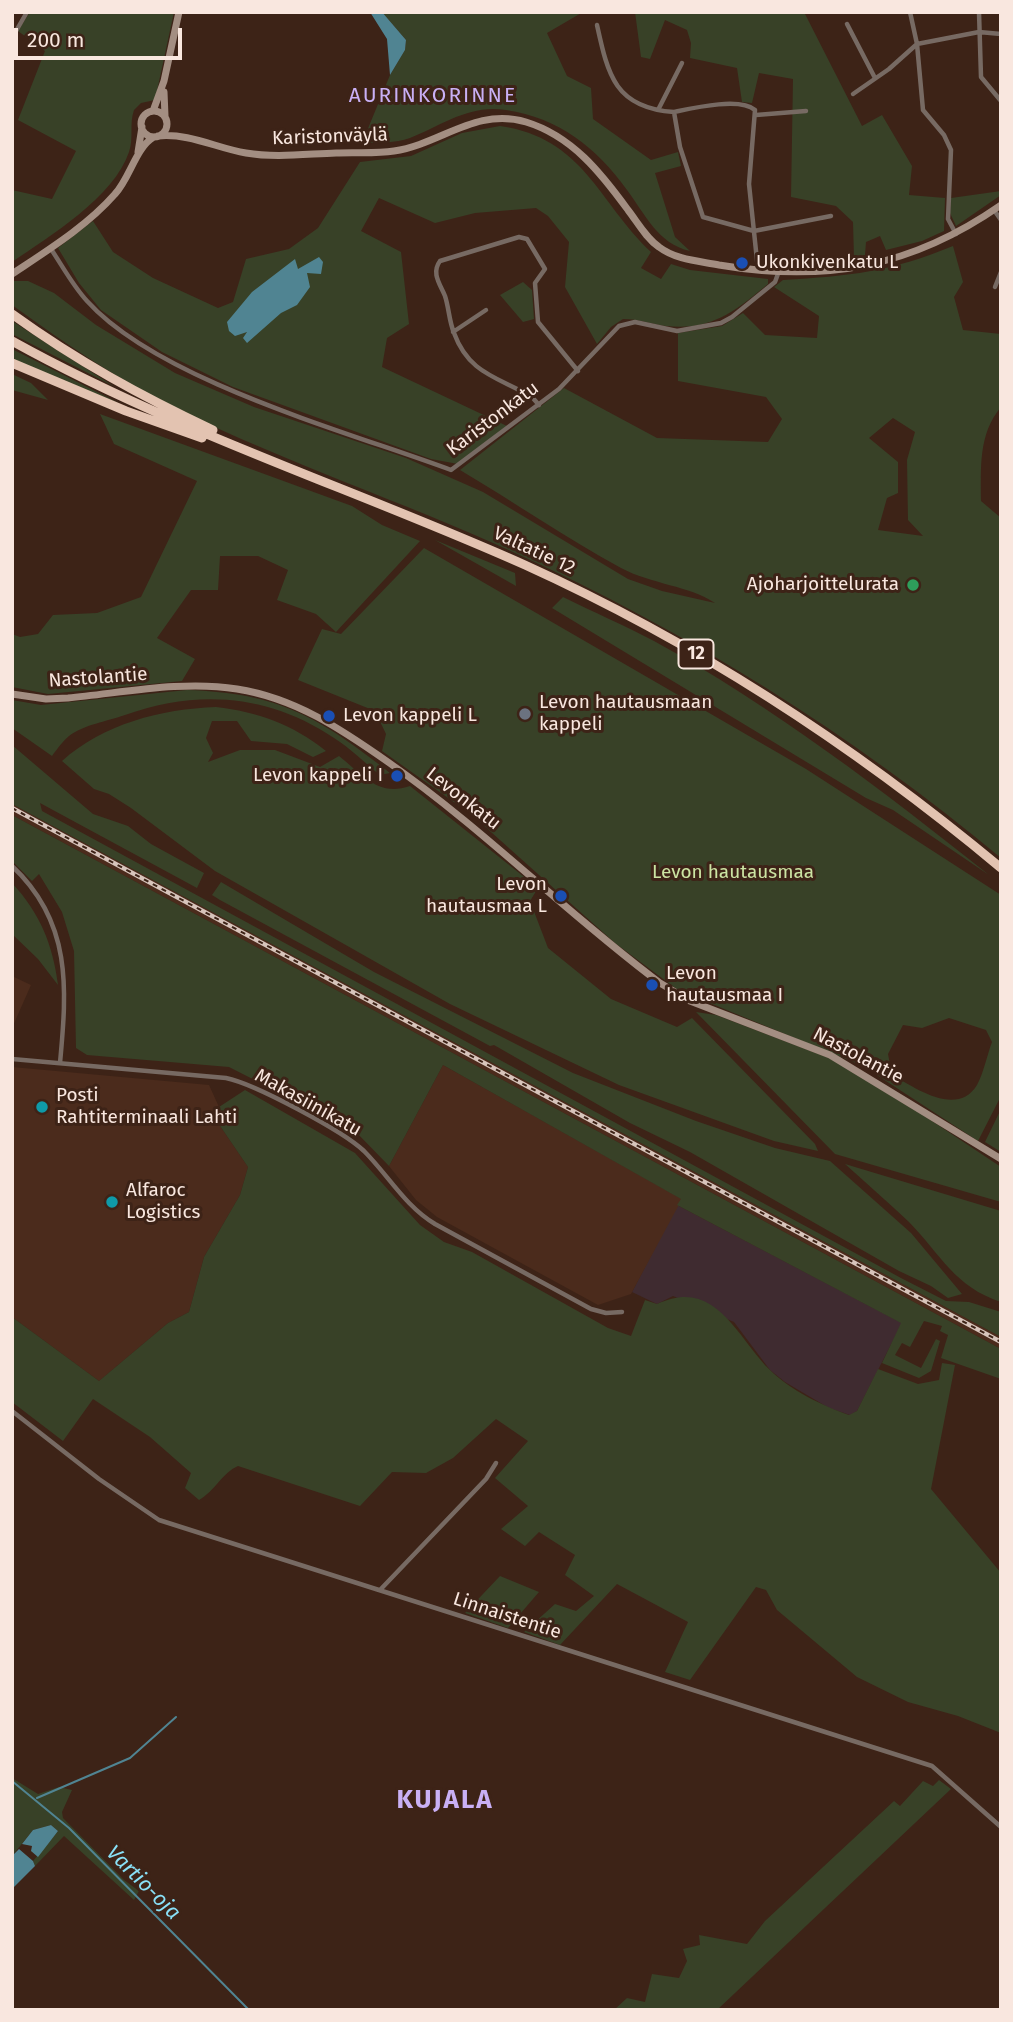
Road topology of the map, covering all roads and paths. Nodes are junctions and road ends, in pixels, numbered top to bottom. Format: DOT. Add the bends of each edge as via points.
graph roads {
  1 [pos="27,12"];
  2 [pos="179,12"];
  3 [pos="910,12"];
  4 [pos="979,12"];
  5 [pos="847,24"];
  6 [pos="597,25"];
  7 [pos="979,32"];
  8 [pos="1001,34"];
  9 [pos="12,38"];
  10 [pos="917,44"];
  11 [pos="682,63"];
  12 [pos="875,78"];
  13 [pos="164,81"];
  14 [pos="853,94"];
  15 [pos="1001,101"];
  16 [pos="658,110"];
  17 [pos="153,111"];
  18 [pos="806,111"];
  19 [pos="674,112"];
  20 [pos="756,116"];
  21 [pos="166,120"];
  22 [pos="142,127"];
  23 [pos="156,136"];
  24 [pos="193,138"];
  25 [pos="137,160"];
  26 [pos="997,207"];
  27 [pos="831,216"];
  28 [pos="1001,220"];
  29 [pos="754,231"];
  30 [pos="957,234"];
  31 [pos="51,248"];
  32 [pos="758,271"];
  33 [pos="779,271"];
  34 [pos="1001,272"];
  35 [pos="12,274"];
  36 [pos="995,287"];
  37 [pos="486,310"];
  38 [pos="12,314"];
  39 [pos="453,332"];
  40 [pos="12,341"];
  41 [pos="12,363"];
  42 [pos="578,371"];
  43 [pos="539,405"];
  44 [pos="316,479"];
  45 [pos="187,686"];
  46 [pos="12,694"];
  47 [pos="12,866"];
  48 [pos="1001,867"];
  49 [pos="690,1001"];
  50 [pos="12,1059"];
  51 [pos="60,1063"];
  52 [pos="1001,1159"];
  53 [pos="622,1311"];
  54 [pos="12,1411"];
  55 [pos="496,1463"];
  56 [pos="380,1590"];
  57 [pos="1001,1827"];
  1 -- 9 [label="street"];
  2 -- 13 [label="street"];
  3 -- 10 [label="street"];
  4 -- 7 [label="street"];
  5 -- 12 [label="street"];
  6 -- 16 [label="street" via="613,82 633,102"];
  7 -- 8 [label="street"];
  7 -- 10 [label="street"];
  7 -- 15 [label="street" via="981,77"];
  10 -- 12 [label="street"];
  10 -- 30 [label="street" via="923,110 951,150 948,219"];
  11 -- 16 [label="street"];
  12 -- 14 [label="street"];
  13 -- 17 [label="street"];
  13 -- 21 [label="street"];
  16 -- 19 [label="street"];
  17 -- 21 [label="street"];
  17 -- 22 [label="street" via="145,114"];
  18 -- 20 [label="street"];
  19 -- 20 [label="street" via="704,105 746,106 752,107"];
  19 -- 29 [label="street" via="700,214"];
  20 -- 29 [label="street" via="748,170"];
  21 -- 23 [label="street" via="165,131"];
  21 -- 24 [label="street"];
  22 -- 23 [label="street" via="146,134"];
  22 -- 25 [label="street"];
  23 -- 24 [label="street, Karistonväylä"];
  23 -- 25 [label="street"];
  24 -- 32 [label="street, Karistonväylä" via="257,155 394,151 474,121 526,122 560,138 591,163 659,247 686,259"];
  25 -- 31 [label="street" via="125,183 105,205"];
  26 -- 28 [label="street"];
  26 -- 30 [label="street"];
  27 -- 29 [label="street"];
  29 -- 32 [label="street"];
  30 -- 33 [label="street" via="915,253 866,265"];
  31 -- 35 [label="street"];
  31 -- 43 [label="street, Karistonkatu" via="101,315 188,370 451,470"];
  32 -- 33 [label="street, Karistonväylä"];
  33 -- 42 [label="street, Karistonkatu" via="775,282 721,323 677,331 635,322 619,326"];
  34 -- 36 [label="street"];
  37 -- 39 [label="street"];
  38 -- 44 [label="highway, 12" via="132,392"];
  39 -- 42 [label="street" via="435,272 440,261 523,237 545,269 535,283 538,322"];
  39 -- 43 [label="street" via="469,362"];
  40 -- 44 [label="highway, Valtatie 12 / 12" via="123,399"];
  41 -- 44 [label="highway, 12"];
  42 -- 43 [label="street, Karistonkatu"];
  44 -- 48 [label="highway, Valtatie 12 / 12" via="524,565 666,636 820,731"];
  45 -- 46 [label="street, Nastolantie" via="68,698"];
  45 -- 49 [label="street, Levonkatu" via="236,688 277,698 355,738 447,805 632,962"];
  47 -- 51 [label="street" via="37,894 59,942 66,993"];
  49 -- 52 [label="street, Nastolantie" via="830,1055"];
  50 -- 51 [label="street, Makasiinikatu"];
  51 -- 53 [label="street, Makasiinikatu" via="226,1078 249,1085 356,1145 414,1208 435,1224 591,1309"];
  54 -- 56 [label="street, Linnaistentie" via="159,1520"];
  55 -- 56 [label="street"];
  56 -- 57 [label="street, Linnaistentie" via="932,1766"];
}
